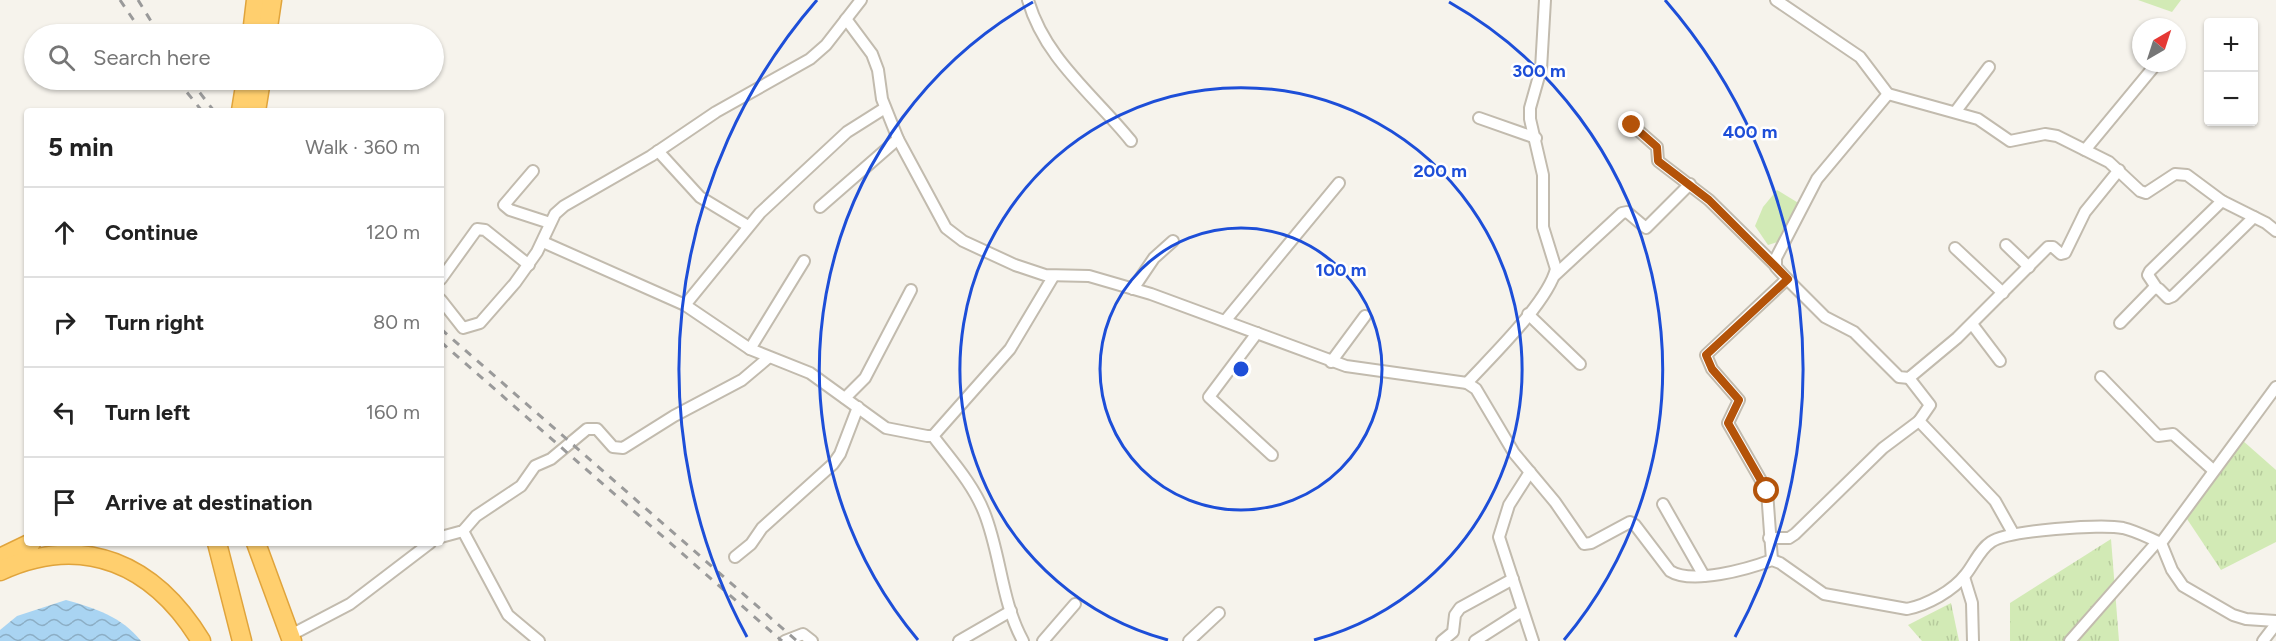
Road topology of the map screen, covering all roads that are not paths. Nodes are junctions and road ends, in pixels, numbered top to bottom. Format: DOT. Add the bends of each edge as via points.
graph roads {
  1 [pos="256,0"];
  2 [pos="272,0"];
  3 [pos="861,0"];
  4 [pos="1028,0"];
  5 [pos="1545,0"];
  6 [pos="1776,0"];
  7 [pos="846,19"];
  8 [pos="253,24"];
  9 [pos="268,24"];
  10 [pos="1989,67"];
  11 [pos="2150,72"];
  12 [pos="246,90"];
  13 [pos="256,90"];
  14 [pos="1888,94"];
  15 [pos="247,107"];
  16 [pos="885,108"];
  17 [pos="1956,111"];
  18 [pos="1479,118"];
  19 [pos="1632,125"];
  20 [pos="1536,138"];
  21 [pos="898,139"];
  22 [pos="1131,141"];
  23 [pos="2085,150"];
  24 [pos="658,151"];
  25 [pos="2119,170"];
  26 [pos="533,171"];
  27 [pos="1339,183"];
  28 [pos="1690,184"];
  29 [pos="2222,201"];
  30 [pos="820,207"];
  31 [pos="2254,217"];
  32 [pos="748,226"];
  33 [pos="2276,231"];
  34 [pos="547,233"];
  35 [pos="1173,241"];
  36 [pos="2006,246"];
  37 [pos="1955,248"];
  38 [pos="804,261"];
  39 [pos="529,265"];
  40 [pos="1776,267"];
  41 [pos="2029,267"];
  42 [pos="444,275"];
  43 [pos="1554,276"];
  44 [pos="1053,277"];
  45 [pos="1788,279"];
  46 [pos="2156,287"];
  47 [pos="1133,289"];
  48 [pos="911,290"];
  49 [pos="2003,293"];
  50 [pos="689,299"];
  51 [pos="444,304"];
  52 [pos="1528,314"];
  53 [pos="1365,316"];
  54 [pos="1225,321"];
  55 [pos="2120,323"];
  56 [pos="1972,324"];
  57 [pos="1257,333"];
  58 [pos="752,344"];
  59 [pos="768,358"];
  60 [pos="2000,361"];
  61 [pos="1331,362"];
  62 [pos="1580,364"];
  63 [pos="2101,376"];
  64 [pos="1909,378"];
  65 [pos="1467,383"];
  66 [pos="2276,387"];
  67 [pos="851,392"];
  68 [pos="858,407"];
  69 [pos="1919,421"];
  70 [pos="936,432"];
  71 [pos="1272,455"];
  72 [pos="2213,470"];
  73 [pos="1530,472"];
  74 [pos="1663,504"];
  75 [pos="463,531"];
  76 [pos="2013,533"];
  77 [pos="444,536"];
  78 [pos="1769,538"];
  79 [pos="2159,543"];
  80 [pos="25,546"];
  81 [pos="218,546"];
  82 [pos="231,546"];
  83 [pos="257,546"];
  84 [pos="426,546"];
  85 [pos="735,557"];
  86 [pos="0,558"];
  87 [pos="1772,560"];
  88 [pos="0,572"];
  89 [pos="1704,576"];
  90 [pos="1964,577"];
  91 [pos="1513,579"];
  92 [pos="1075,604"];
  93 [pos="1011,611"];
  94 [pos="1522,611"];
  95 [pos="1219,613"];
  96 [pos="2276,622"];
  97 [pos="290,638"];
  98 [pos="201,641"];
  99 [pos="242,641"];
  100 [pos="253,641"];
  101 [pos="539,641"];
  102 [pos="785,641"];
  103 [pos="812,641"];
  104 [pos="959,641"];
  105 [pos="1023,641"];
  106 [pos="1043,641"];
  107 [pos="1189,641"];
  108 [pos="1442,641"];
  109 [pos="1475,641"];
  110 [pos="1533,641"];
  111 [pos="1973,641"];
  112 [pos="2070,641"];
  113 [pos="2263,641"];
  1 -- 8 [label="highway"];
  2 -- 9 [label="highway"];
  3 -- 7 [label="street"];
  4 -- 22 [label="street" via="1040,31 1065,69"];
  5 -- 20 [label="street" via="1541,69 1530,108"];
  6 -- 14 [label="street" via="1860,57"];
  7 -- 16 [label="street" via="872,54"];
  7 -- 24 [label="street" via="810,59 716,112"];
  10 -- 17 [label="street"];
  11 -- 23 [label="street"];
  12 -- 15 [label="highway"];
  13 -- 15 [label="highway"];
  14 -- 17 [label="street"];
  14 -- 40 [label="street" via="1817,178 1776,258"];
  16 -- 21 [label="street"];
  16 -- 32 [label="street" via="842,136"];
  17 -- 23 [label="street" via="2010,141 2051,134"];
  18 -- 20 [label="street"];
  19 -- 28 [label="street" via="1657,147 1658,161"];
  20 -- 43 [label="street" via="1543,175 1542,221 1556,262"];
  21 -- 30 [label="street"];
  21 -- 44 [label="street" via="937,213 954,236 1015,265"];
  23 -- 25 [label="street"];
  24 -- 32 [label="street" via="700,197"];
  24 -- 34 [label="street" via="564,206"];
  25 -- 29 [label="street" via="2146,193 2175,174 2187,175"];
  25 -- 41 [label="street" via="2085,212 2065,253 2050,246"];
  26 -- 34 [label="street" via="504,206"];
  27 -- 54 [label="street"];
  28 -- 40 [label="street"];
  28 -- 43 [label="street" via="1646,228 1627,212 1622,213"];
  29 -- 31 [label="street"];
  29 -- 46 [label="street" via="2150,271 2148,275"];
  31 -- 33 [label="street"];
  31 -- 46 [label="street" via="2173,296 2169,298"];
  32 -- 50 [label="street"];
  34 -- 39 [label="street"];
  34 -- 50 [label="street"];
  35 -- 47 [label="street" via="1154,258"];
  36 -- 41 [label="street"];
  37 -- 49 [label="street"];
  38 -- 58 [label="street"];
  39 -- 42 [label="street" via="485,230 477,229"];
  39 -- 51 [label="street" via="476,326 463,328"];
  40 -- 45 [label="street"];
  41 -- 49 [label="street"];
  43 -- 52 [label="street"];
  44 -- 47 [label="street" via="1081,275"];
  44 -- 70 [label="street" via="1010,349"];
  45 -- 64 [label="street" via="1825,317 1854,332 1899,377"];
  45 -- 78 [label="street" via="1706,355 1712,369 1739,400 1728,423 1767,491"];
  46 -- 55 [label="street"];
  47 -- 54 [label="street"];
  48 -- 67 [label="street"];
  49 -- 56 [label="street"];
  50 -- 58 [label="street"];
  52 -- 62 [label="street"];
  52 -- 65 [label="street"];
  53 -- 61 [label="street"];
  54 -- 57 [label="street"];
  56 -- 60 [label="street"];
  56 -- 64 [label="street"];
  57 -- 61 [label="street"];
  57 -- 71 [label="street" via="1209,397"];
  58 -- 59 [label="street"];
  59 -- 67 [label="street" via="801,368"];
  59 -- 75 [label="street" via="742,380 623,448 613,447 597,429 587,429 551,459 535,466 521,486 483,511"];
  61 -- 65 [label="street"];
  63 -- 72 [label="street" via="2158,436 2173,434"];
  64 -- 69 [label="street" via="1930,405"];
  65 -- 73 [label="street" via="1476,389 1514,453"];
  66 -- 72 [label="street"];
  67 -- 68 [label="street"];
  68 -- 70 [label="street" via="886,428"];
  68 -- 85 [label="street" via="833,464"];
  69 -- 76 [label="street" via="1995,501"];
  69 -- 78 [label="street" via="1883,448 1795,534 1789,538"];
  70 -- 93 [label="street" via="985,513"];
  72 -- 79 [label="street"];
  73 -- 89 [label="street" via="1584,544 1630,522 1670,571 1684,577"];
  73 -- 91 [label="street" via="1499,530"];
  74 -- 89 [label="street"];
  75 -- 77 [label="street"];
  75 -- 101 [label="street" via="508,615"];
  76 -- 79 [label="street" via="2111,527 2136,532"];
  76 -- 90 [label="street" via="1992,541"];
  78 -- 87 [label="street"];
  79 -- 96 [label="street" via="2183,586 2233,615"];
  79 -- 112 [label="street"];
  80 -- 86 [label="highway"];
  81 -- 99 [label="highway"];
  82 -- 100 [label="highway"];
  83 -- 97 [label="highway"];
  84 -- 97 [label="street" via="350,604"];
  87 -- 89 [label="street"];
  87 -- 90 [label="street" via="1824,594 1898,608 1917,607"];
  88 -- 98 [label="highway" via="38,557 59,554 84,554 113,561 162,591"];
  90 -- 111 [label="street" via="1972,603"];
  91 -- 94 [label="street"];
  91 -- 108 [label="street" via="1460,608 1453,632"];
  92 -- 106 [label="street"];
  93 -- 104 [label="street"];
  93 -- 105 [label="street"];
  94 -- 109 [label="street"];
  94 -- 110 [label="street"];
  95 -- 107 [label="street"];
  96 -- 113 [label="street"];
  102 -- 103 [label="street" via="803,633"];
}
